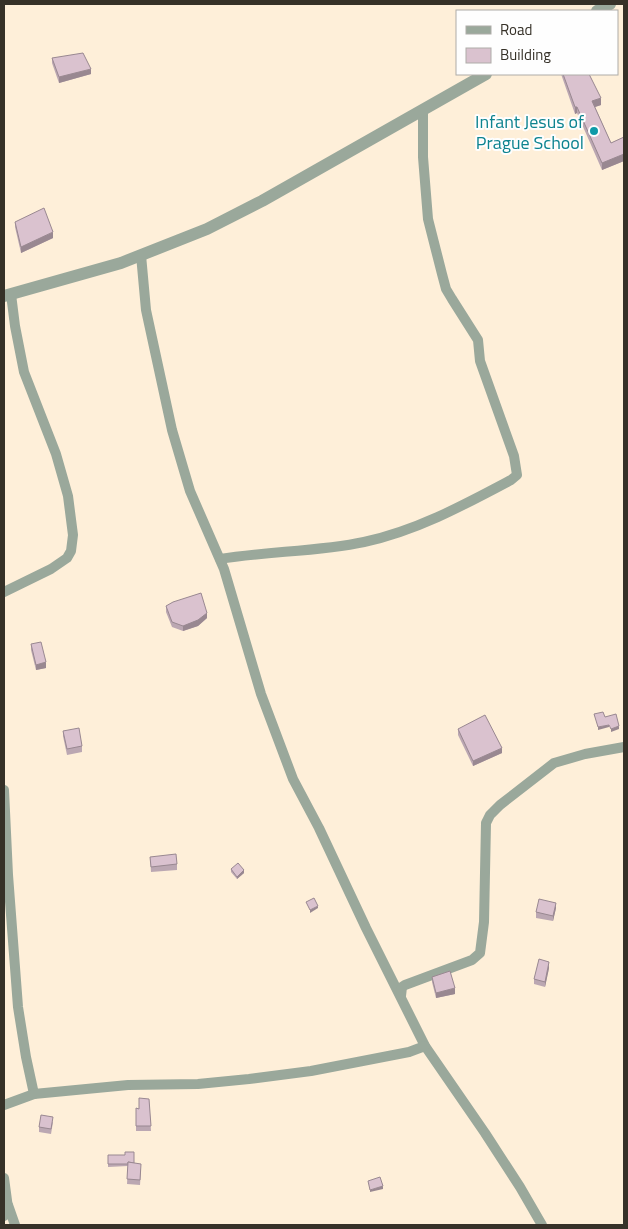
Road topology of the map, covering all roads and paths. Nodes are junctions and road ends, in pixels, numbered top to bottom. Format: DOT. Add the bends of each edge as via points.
graph roads {
  1 [pos="610,4"];
  2 [pos="599,10"];
  3 [pos="484,75"];
  4 [pos="422,110"];
  5 [pos="141,255"];
  6 [pos="7,295"];
  7 [pos="220,559"];
  8 [pos="4,592"];
  9 [pos="624,747"];
  10 [pos="4,790"];
  11 [pos="401,996"];
  12 [pos="425,1046"];
  13 [pos="34,1094"];
  14 [pos="4,1105"];
  15 [pos="4,1178"];
  16 [pos="8,1202"];
  17 [pos="4,1216"];
  18 [pos="14,1225"];
  19 [pos="542,1225"];
  1 -- 2 [label="street"];
  3 -- 4 [label="street"];
  4 -- 5 [label="street" via="215,225"];
  4 -- 7 [label="street" via="428,219 442,274 452,299 478,340 480,361 514,456 517,475 438,517 365,542"];
  5 -- 6 [label="street" via="90,273"];
  5 -- 7 [label="street" via="146,310 172,430 190,491"];
  6 -- 8 [label="street" via="24,372 56,454 68,496 73,535 72,551 62,562"];
  7 -- 11 [label="street" via="261,694 293,778"];
  9 -- 11 [label="street" via="554,763 494,811 486,823 484,922 480,954 405,985"];
  10 -- 13 [label="street" via="18,1007"];
  11 -- 12 [label="street"];
  12 -- 13 [label="street" via="353,1064 249,1080 128,1085"];
  12 -- 19 [label="street" via="485,1133"];
  13 -- 14 [label="street"];
  15 -- 16 [label="street"];
  16 -- 17 [label="street"];
  16 -- 18 [label="street"];
}
